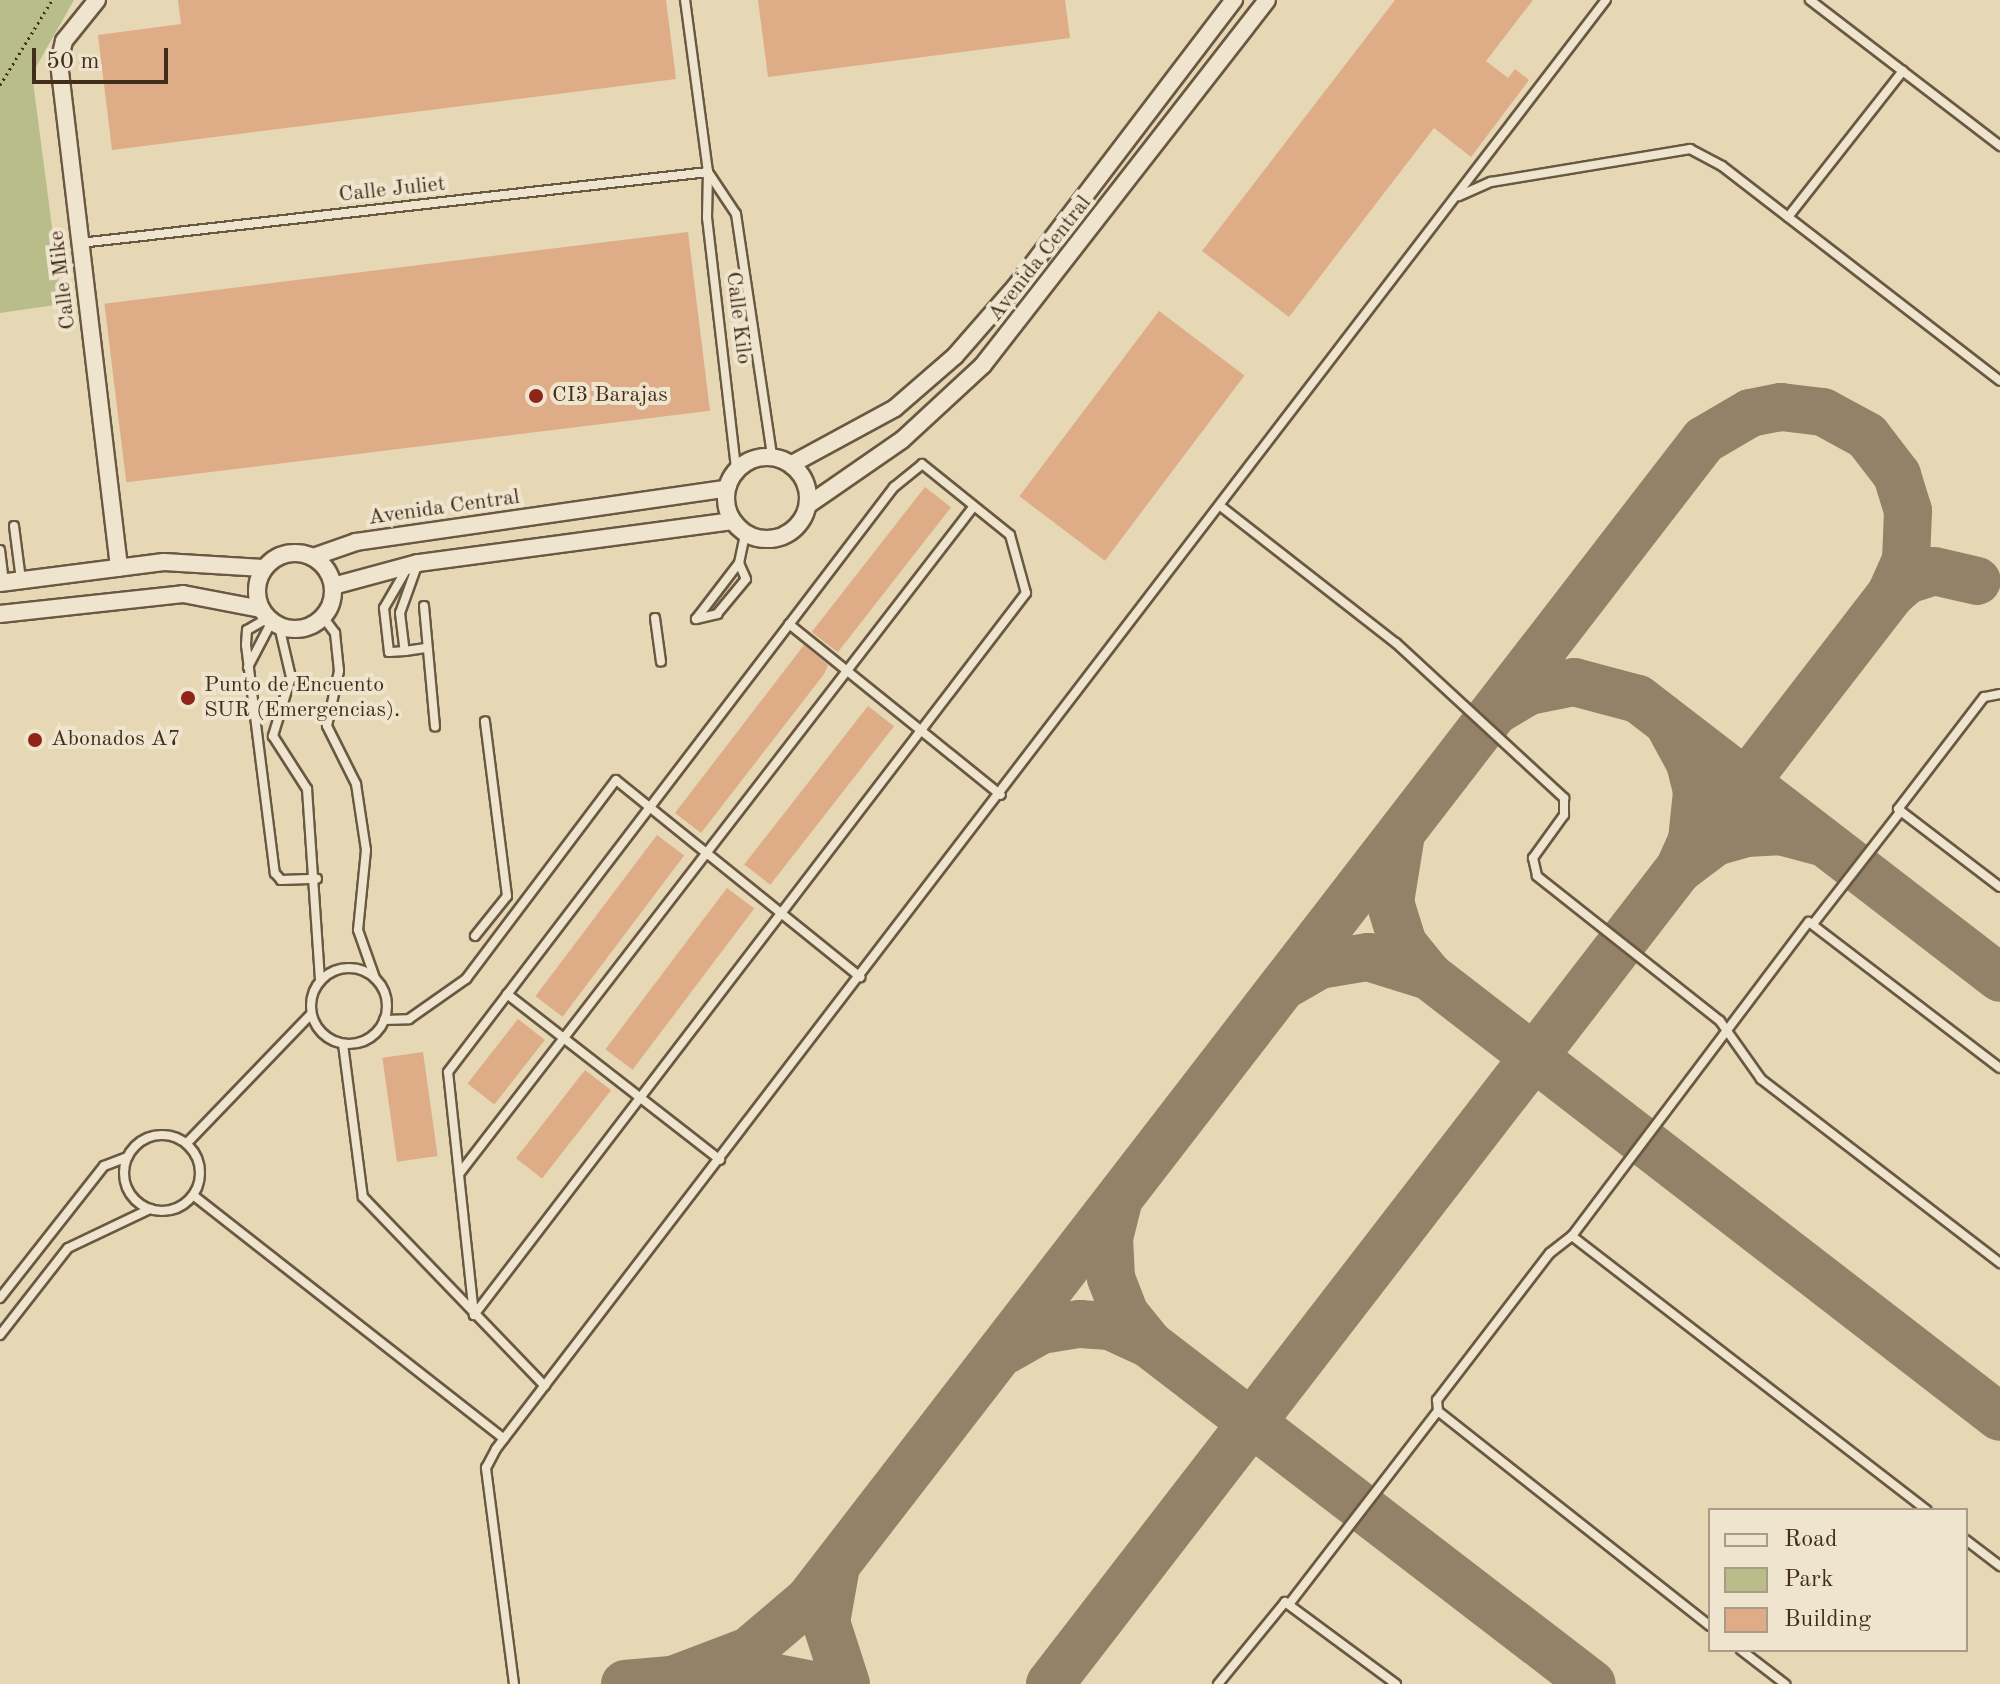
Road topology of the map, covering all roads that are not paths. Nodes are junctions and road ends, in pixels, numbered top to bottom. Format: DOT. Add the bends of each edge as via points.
graph roads {
  1 [pos="97,0"];
  2 [pos="685,0"];
  3 [pos="1234,0"];
  4 [pos="1267,0"];
  5 [pos="1606,0"];
  6 [pos="1810,0"];
  7 [pos="1903,71"];
  8 [pos="2000,146"];
  9 [pos="708,172"];
  10 [pos="1458,196"];
  11 [pos="1788,217"];
  12 [pos="80,243"];
  13 [pos="2000,381"];
  14 [pos="772,456"];
  15 [pos="792,464"];
  16 [pos="736,468"];
  17 [pos="725,489"];
  18 [pos="808,505"];
  19 [pos="974,506"];
  20 [pos="1223,508"];
  21 [pos="732,521"];
  22 [pos="14,526"];
  23 [pos="745,534"];
  24 [pos="0,550"];
  25 [pos="313,557"];
  26 [pos="739,563"];
  27 [pos="414,564"];
  28 [pos="119,567"];
  29 [pos="263,568"];
  30 [pos="8,582"];
  31 [pos="333,586"];
  32 [pos="424,606"];
  33 [pos="0,614"];
  34 [pos="323,617"];
  35 [pos="655,618"];
  36 [pos="270,619"];
  37 [pos="789,624"];
  38 [pos="426,648"];
  39 [pos="405,651"];
  40 [pos="661,662"];
  41 [pos="248,668"];
  42 [pos="847,671"];
  43 [pos="2000,694"];
  44 [pos="485,721"];
  45 [pos="435,727"];
  46 [pos="920,731"];
  47 [pos="1001,795"];
  48 [pos="650,807"];
  49 [pos="1901,811"];
  50 [pos="707,853"];
  51 [pos="317,879"];
  52 [pos="2000,887"];
  53 [pos="781,913"];
  54 [pos="1811,923"];
  55 [pos="475,936"];
  56 [pos="860,977"];
  57 [pos="375,978"];
  58 [pos="320,980"];
  59 [pos="507,994"];
  60 [pos="311,1014"];
  61 [pos="384,1020"];
  62 [pos="1727,1035"];
  63 [pos="564,1038"];
  64 [pos="343,1044"];
  65 [pos="2000,1068"];
  66 [pos="640,1098"];
  67 [pos="187,1143"];
  68 [pos="127,1157"];
  69 [pos="720,1160"];
  70 [pos="459,1174"];
  71 [pos="193,1195"];
  72 [pos="150,1209"];
  73 [pos="1572,1236"];
  74 [pos="2000,1263"];
  75 [pos="0,1298"];
  76 [pos="474,1315"];
  77 [pos="0,1335"];
  78 [pos="545,1386"];
  79 [pos="1438,1411"];
  80 [pos="504,1439"];
  81 [pos="1924,1508"];
  82 [pos="1968,1542"];
  83 [pos="2000,1566"];
  84 [pos="1290,1603"];
  85 [pos="1708,1624"];
  86 [pos="1744,1652"];
  87 [pos="514,1684"];
  88 [pos="1218,1684"];
  89 [pos="1396,1684"];
  90 [pos="1785,1684"];
  1 -- 12 [label="street, Calle Mike" via="64,41 59,63"];
  2 -- 9 [label="lane, Calle Kilo"];
  3 -- 15 [label="street, Avenida Central" via="1016,286 955,356 895,408"];
  4 -- 18 [label="street, Avenida Central" via="983,365 902,440"];
  5 -- 10 [label="lane"];
  6 -- 7 [label="lane"];
  7 -- 8 [label="lane"];
  7 -- 11 [label="lane"];
  9 -- 12 [label="lane, Calle Juliet"];
  9 -- 14 [label="lane, Calle Kilo" via="736,214"];
  9 -- 16 [label="lane, Calle Kilo" via="707,218"];
  10 -- 11 [label="lane" via="1491,182 1690,149"];
  10 -- 20 [label="lane"];
  11 -- 13 [label="lane"];
  12 -- 28 [label="street, Calle Mike"];
  14 -- 15 [label="street"];
  14 -- 16 [label="street"];
  15 -- 18 [label="street" via="804,477"];
  16 -- 17 [label="street"];
  17 -- 21 [label="street"];
  17 -- 25 [label="street, Avenida Central" via="356,542"];
  18 -- 23 [label="street" via="792,532 763,539"];
  19 -- 37 [label="lane" via="922,464 894,487"];
  19 -- 42 [label="lane"];
  19 -- 46 [label="lane" via="1010,535 1026,593"];
  20 -- 47 [label="lane"];
  20 -- 62 [label="lane" via="1396,643 1564,798 1564,815 1533,858 1537,876 1704,1007"];
  21 -- 23 [label="street"];
  21 -- 27 [label="street"];
  22 -- 30 [label="lane"];
  23 -- 26 [label="lane"];
  24 -- 30 [label="lane"];
  25 -- 29 [label="street" via="277,556"];
  25 -- 31 [label="street"];
  26 -- 26 [label="lane" via="696,619 717,614 746,579"];
  27 -- 31 [label="street"];
  27 -- 39 [label="lane" via="416,580 401,601"];
  27 -- 39 [label="lane" via="384,608 389,652"];
  28 -- 29 [label="street" via="164,562"];
  28 -- 30 [label="street"];
  29 -- 36 [label="street" via="257,581"];
  31 -- 34 [label="street"];
  32 -- 38 [label="lane"];
  33 -- 36 [label="street" via="183,594"];
  34 -- 36 [label="street" via="310,626"];
  34 -- 57 [label="lane" via="335,633 339,671 327,726 356,784 366,850 358,930"];
  35 -- 40 [label="lane"];
  36 -- 41 [label="lane"];
  36 -- 41 [label="lane" via="247,630"];
  36 -- 51 [label="lane" via="291,677 273,736 307,789"];
  37 -- 42 [label="lane"];
  37 -- 48 [label="lane"];
  38 -- 39 [label="lane"];
  38 -- 45 [label="lane"];
  41 -- 51 [label="lane" via="275,873 281,880"];
  42 -- 46 [label="lane"];
  42 -- 50 [label="lane"];
  43 -- 49 [label="lane" via="1984,697"];
  44 -- 55 [label="lane" via="507,896"];
  46 -- 47 [label="lane"];
  46 -- 53 [label="lane"];
  47 -- 56 [label="lane"];
  48 -- 50 [label="lane"];
  48 -- 59 [label="lane"];
  48 -- 61 [label="lane" via="616,780 466,979 409,1019"];
  49 -- 52 [label="lane"];
  49 -- 54 [label="lane"];
  50 -- 53 [label="lane"];
  50 -- 63 [label="lane"];
  51 -- 58 [label="lane"];
  53 -- 56 [label="lane"];
  53 -- 66 [label="lane"];
  54 -- 62 [label="lane"];
  54 -- 65 [label="lane"];
  56 -- 69 [label="lane"];
  57 -- 58 [label="lane" via="341,969"];
  57 -- 61 [label="lane" via="386,998"];
  58 -- 60 [label="lane"];
  59 -- 63 [label="lane"];
  59 -- 70 [label="lane" via="448,1072"];
  60 -- 64 [label="lane" via="322,1034"];
  60 -- 67 [label="lane"];
  61 -- 64 [label="lane" via="368,1039"];
  62 -- 73 [label="lane"];
  62 -- 74 [label="lane" via="1761,1079"];
  63 -- 66 [label="lane"];
  63 -- 70 [label="lane"];
  64 -- 76 [label="lane" via="363,1197"];
  66 -- 69 [label="lane"];
  66 -- 76 [label="lane"];
  67 -- 68 [label="lane" via="154,1135"];
  67 -- 71 [label="lane" via="199,1162"];
  68 -- 72 [label="lane" via="130,1193"];
  68 -- 75 [label="lane" via="104,1166"];
  69 -- 78 [label="lane"];
  70 -- 76 [label="lane"];
  71 -- 72 [label="lane" via="174,1209"];
  71 -- 80 [label="lane"];
  72 -- 77 [label="lane" via="68,1248"];
  73 -- 79 [label="lane" via="1550,1253 1447,1387"];
  73 -- 81 [label="lane"];
  76 -- 78 [label="lane"];
  78 -- 80 [label="lane"];
  79 -- 84 [label="lane"];
  79 -- 85 [label="lane"];
  80 -- 87 [label="lane" via="486,1468"];
  82 -- 83 [label="lane"];
  84 -- 88 [label="lane" via="1280,1604"];
  84 -- 89 [label="lane"];
  86 -- 90 [label="lane"];
}
